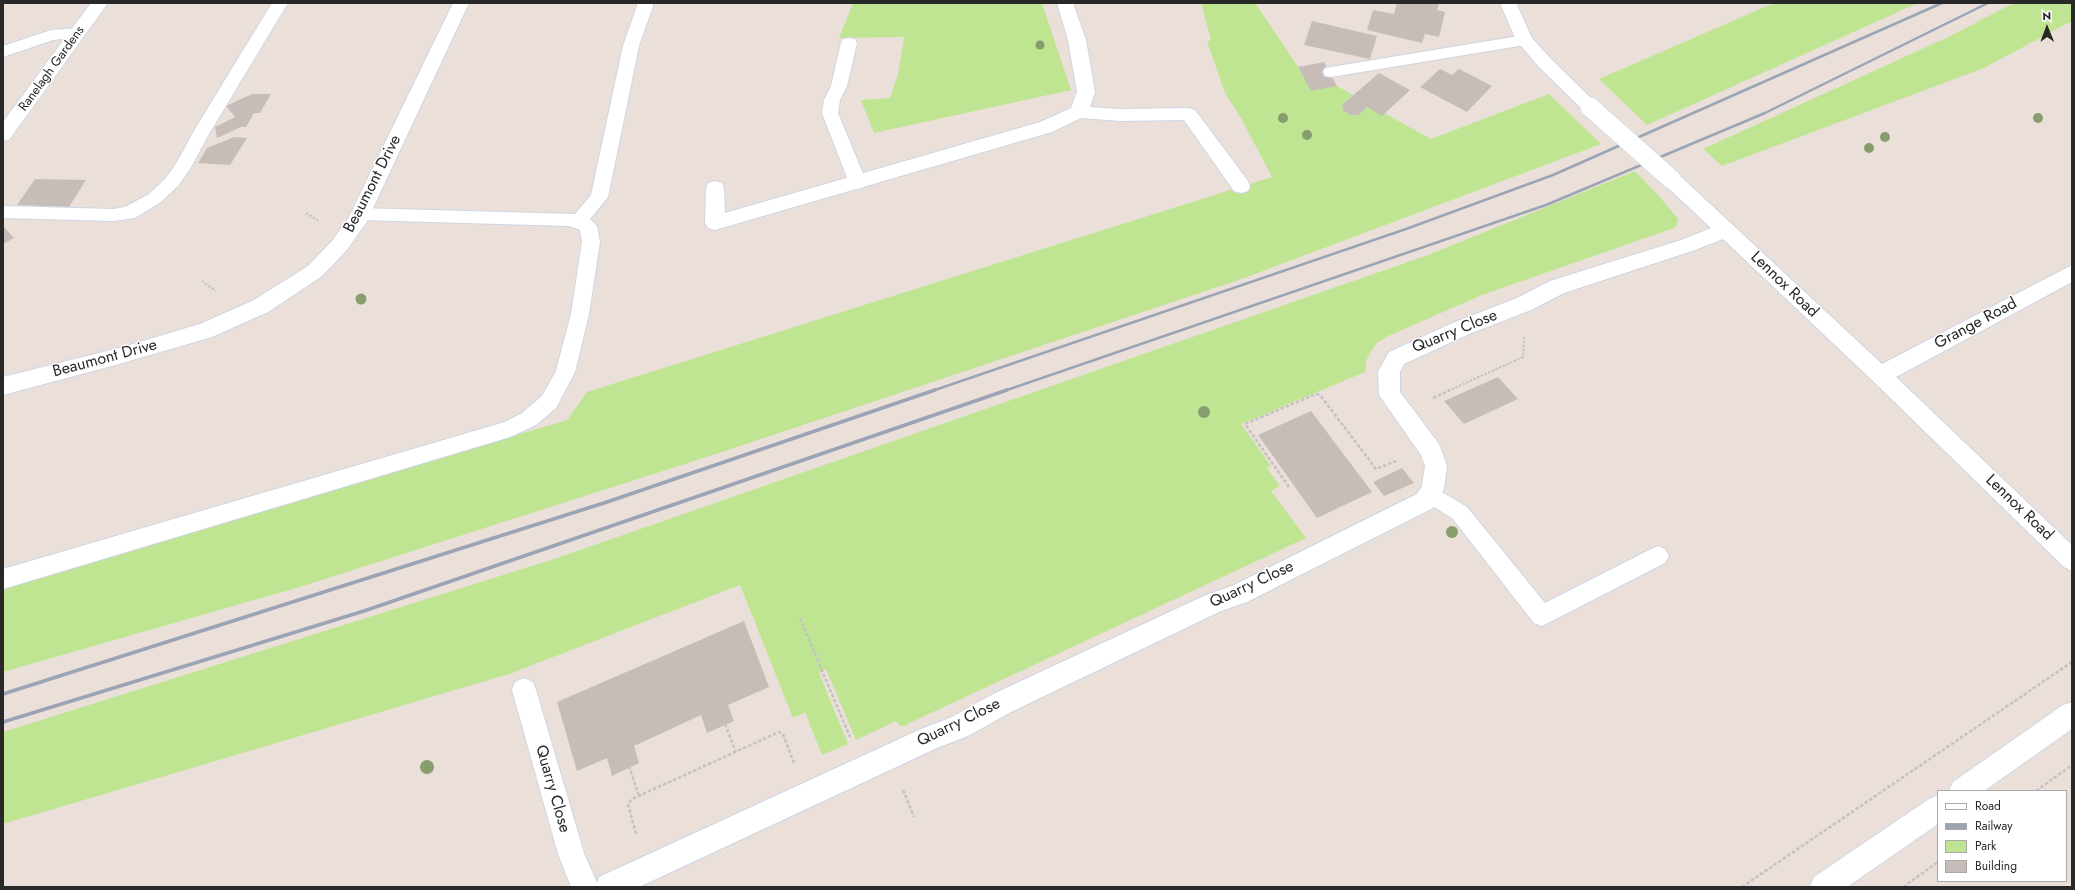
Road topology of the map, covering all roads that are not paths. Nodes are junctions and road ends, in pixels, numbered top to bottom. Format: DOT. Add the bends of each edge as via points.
graph roads {
  1 [pos="100,3"];
  2 [pos="280,3"];
  3 [pos="461,3"];
  4 [pos="646,3"];
  5 [pos="1065,3"];
  6 [pos="1508,3"];
  7 [pos="78,33"];
  8 [pos="1525,40"];
  9 [pos="849,43"];
  10 [pos="3,52"];
  11 [pos="1331,72"];
  12 [pos="1078,112"];
  13 [pos="3,135"];
  14 [pos="858,183"];
  15 [pos="1241,186"];
  16 [pos="715,188"];
  17 [pos="3,212"];
  18 [pos="360,214"];
  19 [pos="579,221"];
  20 [pos="1726,230"];
  21 [pos="2072,273"];
  22 [pos="1880,375"];
  23 [pos="3,386"];
  24 [pos="1430,494"];
  25 [pos="1658,556"];
  26 [pos="2072,560"];
  27 [pos="3,579"];
  28 [pos="524,690"];
  29 [pos="2072,714"];
  30 [pos="1963,790"];
  31 [pos="1937,809"];
  32 [pos="585,887"];
  33 [pos="609,887"];
  34 [pos="1824,887"];
  1 -- 7 [label="street, Ranelagh Gardens"];
  2 -- 17 [label="lane" via="184,165 172,182 155,198 129,213 113,216"];
  3 -- 18 [label="street, Beaumont Drive"];
  4 -- 19 [label="lane" via="631,46 599,197"];
  5 -- 12 [label="street" via="1077,40 1086,92"];
  6 -- 8 [label="street, Lennox Road"];
  7 -- 10 [label="lane" via="51,35"];
  7 -- 13 [label="street, Ranelagh Gardens"];
  8 -- 11 [label="lane"];
  8 -- 20 [label="street, Lennox Road, bridge" via="1590,107"];
  9 -- 14 [label="lane" via="839,86 832,100 831,115"];
  12 -- 14 [label="street" via="1046,127"];
  12 -- 15 [label="street" via="1120,115 1189,114"];
  14 -- 16 [label="street" via="715,223"];
  18 -- 19 [label="lane"];
  18 -- 23 [label="street, Beaumont Drive" via="347,236 315,271 288,290 238,317 187,337"];
  19 -- 27 [label="lane" via="590,228 591,242 580,314 570,356 563,379 553,398 522,423 491,435"];
  20 -- 22 [label="street, Lennox Road"];
  20 -- 24 [label="street, Quarry Close" via="1688,245 1556,287 1524,304 1396,358 1389,369 1389,392 1431,451 1436,475 1434,489"];
  21 -- 22 [label="street, Grange Road"];
  22 -- 26 [label="street, Lennox Road"];
  24 -- 25 [label="lane" via="1460,514 1542,616"];
  24 -- 33 [label="street, Quarry Close" via="1425,501 1408,511 1239,594 1214,603 1002,702 959,727 930,738"];
  28 -- 32 [label="street, Quarry Close" via="572,854"];
  29 -- 30 [label="street"];
  31 -- 34 [label="street"];
}
